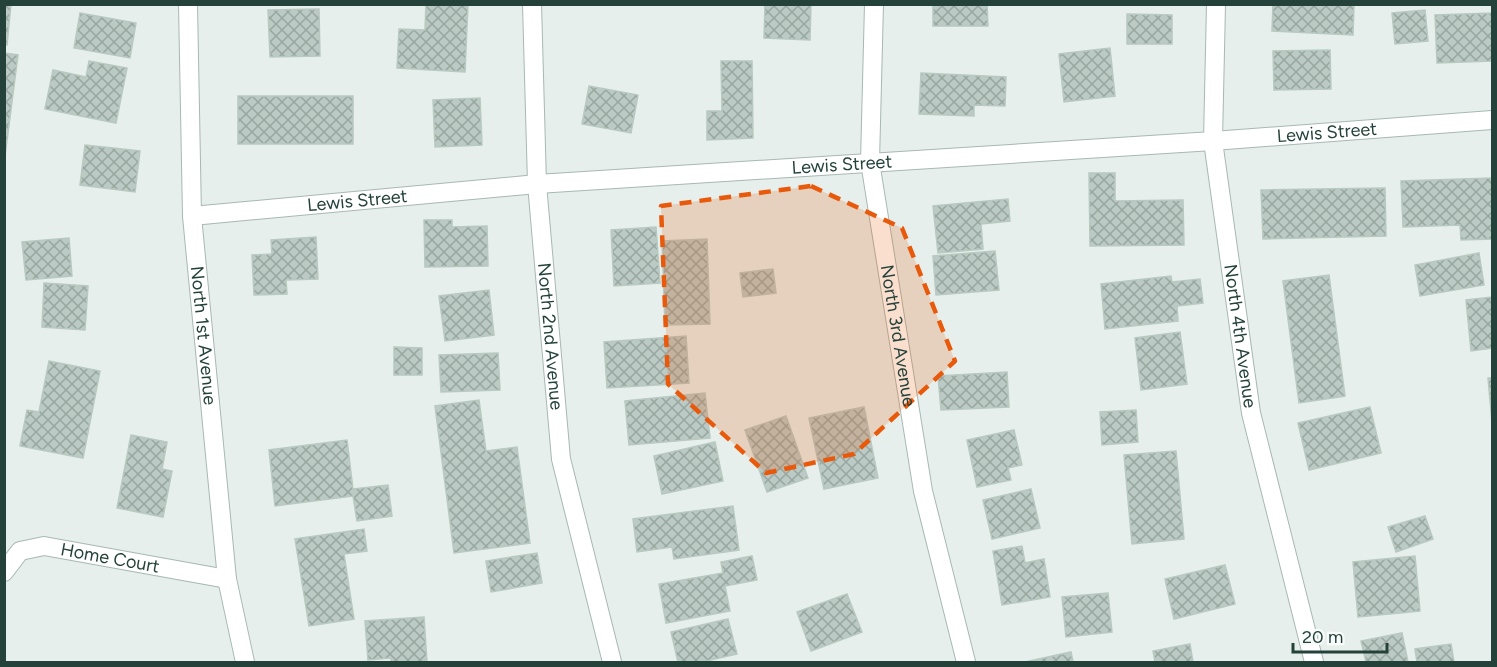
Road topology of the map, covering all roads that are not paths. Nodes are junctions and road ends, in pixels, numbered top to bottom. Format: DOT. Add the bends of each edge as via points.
graph roads {
  1 [pos="188,4"];
  2 [pos="532,4"];
  3 [pos="874,4"];
  4 [pos="1216,4"];
  5 [pos="1492,120"];
  6 [pos="1213,141"];
  7 [pos="870,162"];
  8 [pos="537,184"];
  9 [pos="192,216"];
  10 [pos="4,572"];
  11 [pos="227,579"];
  12 [pos="245,663"];
  13 [pos="612,663"];
  14 [pos="966,663"];
  15 [pos="1314,663"];
  1 -- 9 [label="street, North 1st Avenue"];
  2 -- 8 [label="street, North 2nd Avenue"];
  3 -- 7 [label="street, North 3rd Avenue"];
  4 -- 6 [label="street, North 4th Avenue"];
  5 -- 6 [label="street, Lewis Street"];
  6 -- 7 [label="street, Lewis Street"];
  6 -- 15 [label="street, North 4th Avenue" via="1251,413"];
  7 -- 8 [label="street, Lewis Street"];
  7 -- 14 [label="street, North 3rd Avenue" via="923,491"];
  8 -- 9 [label="street, Lewis Street"];
  8 -- 13 [label="street, North 2nd Avenue" via="561,459"];
  9 -- 11 [label="street, North 1st Avenue"];
  10 -- 11 [label="street, Home Court" via="20,551 44,546"];
  11 -- 12 [label="street, North 1st Avenue"];
}
